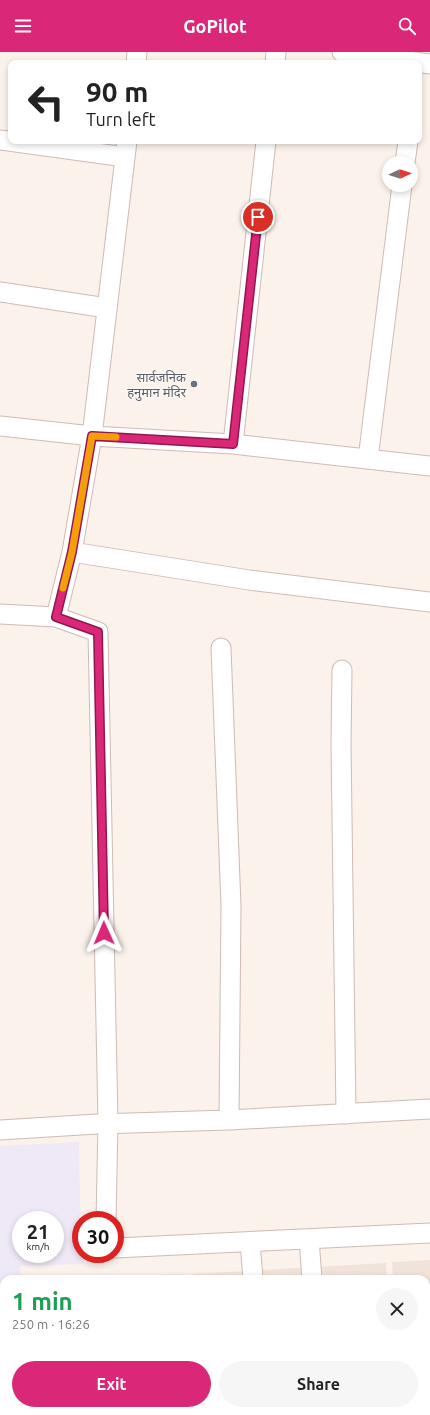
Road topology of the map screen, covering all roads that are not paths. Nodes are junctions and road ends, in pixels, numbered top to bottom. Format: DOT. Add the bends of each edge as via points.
graph roads {
  1 [pos="342,52"];
  2 [pos="421,60"];
  3 [pos="56,144"];
  4 [pos="266,144"];
  5 [pos="408,144"];
  6 [pos="126,149"];
  7 [pos="406,156"];
  8 [pos="401,192"];
  9 [pos="0,292"];
  10 [pos="107,308"];
  11 [pos="0,426"];
  12 [pos="92,436"];
  13 [pos="233,444"];
  14 [pos="368,458"];
  15 [pos="430,466"];
  16 [pos="72,552"];
  17 [pos="430,602"];
  18 [pos="0,614"];
  19 [pos="56,617"];
  20 [pos="221,648"];
  21 [pos="342,670"];
  22 [pos="430,1109"];
  23 [pos="346,1114"];
  24 [pos="229,1120"];
  25 [pos="108,1124"];
  26 [pos="0,1130"];
  27 [pos="106,1211"];
  28 [pos="430,1233"];
  29 [pos="309,1239"];
  30 [pos="250,1242"];
  31 [pos="124,1248"];
  32 [pos="253,1275"];
  33 [pos="312,1275"];
  1 -- 2 [label="street"];
  3 -- 6 [label="street"];
  4 -- 13 [label="street"];
  5 -- 7 [label="street"];
  6 -- 10 [label="street"];
  8 -- 14 [label="street"];
  9 -- 10 [label="street"];
  10 -- 12 [label="street"];
  11 -- 12 [label="street"];
  12 -- 13 [label="street"];
  12 -- 16 [label="street"];
  13 -- 14 [label="street"];
  14 -- 15 [label="street"];
  16 -- 17 [label="street" via="249,580"];
  16 -- 19 [label="street"];
  18 -- 19 [label="street"];
  19 -- 25 [label="street" via="98,632"];
  20 -- 24 [label="street" via="231,906"];
  21 -- 23 [label="street"];
  22 -- 23 [label="street"];
  23 -- 24 [label="street"];
  24 -- 25 [label="street"];
  25 -- 26 [label="street"];
  25 -- 27 [label="street"];
  28 -- 29 [label="street"];
  29 -- 30 [label="street"];
  29 -- 33 [label="street"];
  30 -- 31 [label="street"];
  30 -- 32 [label="street"];
}
